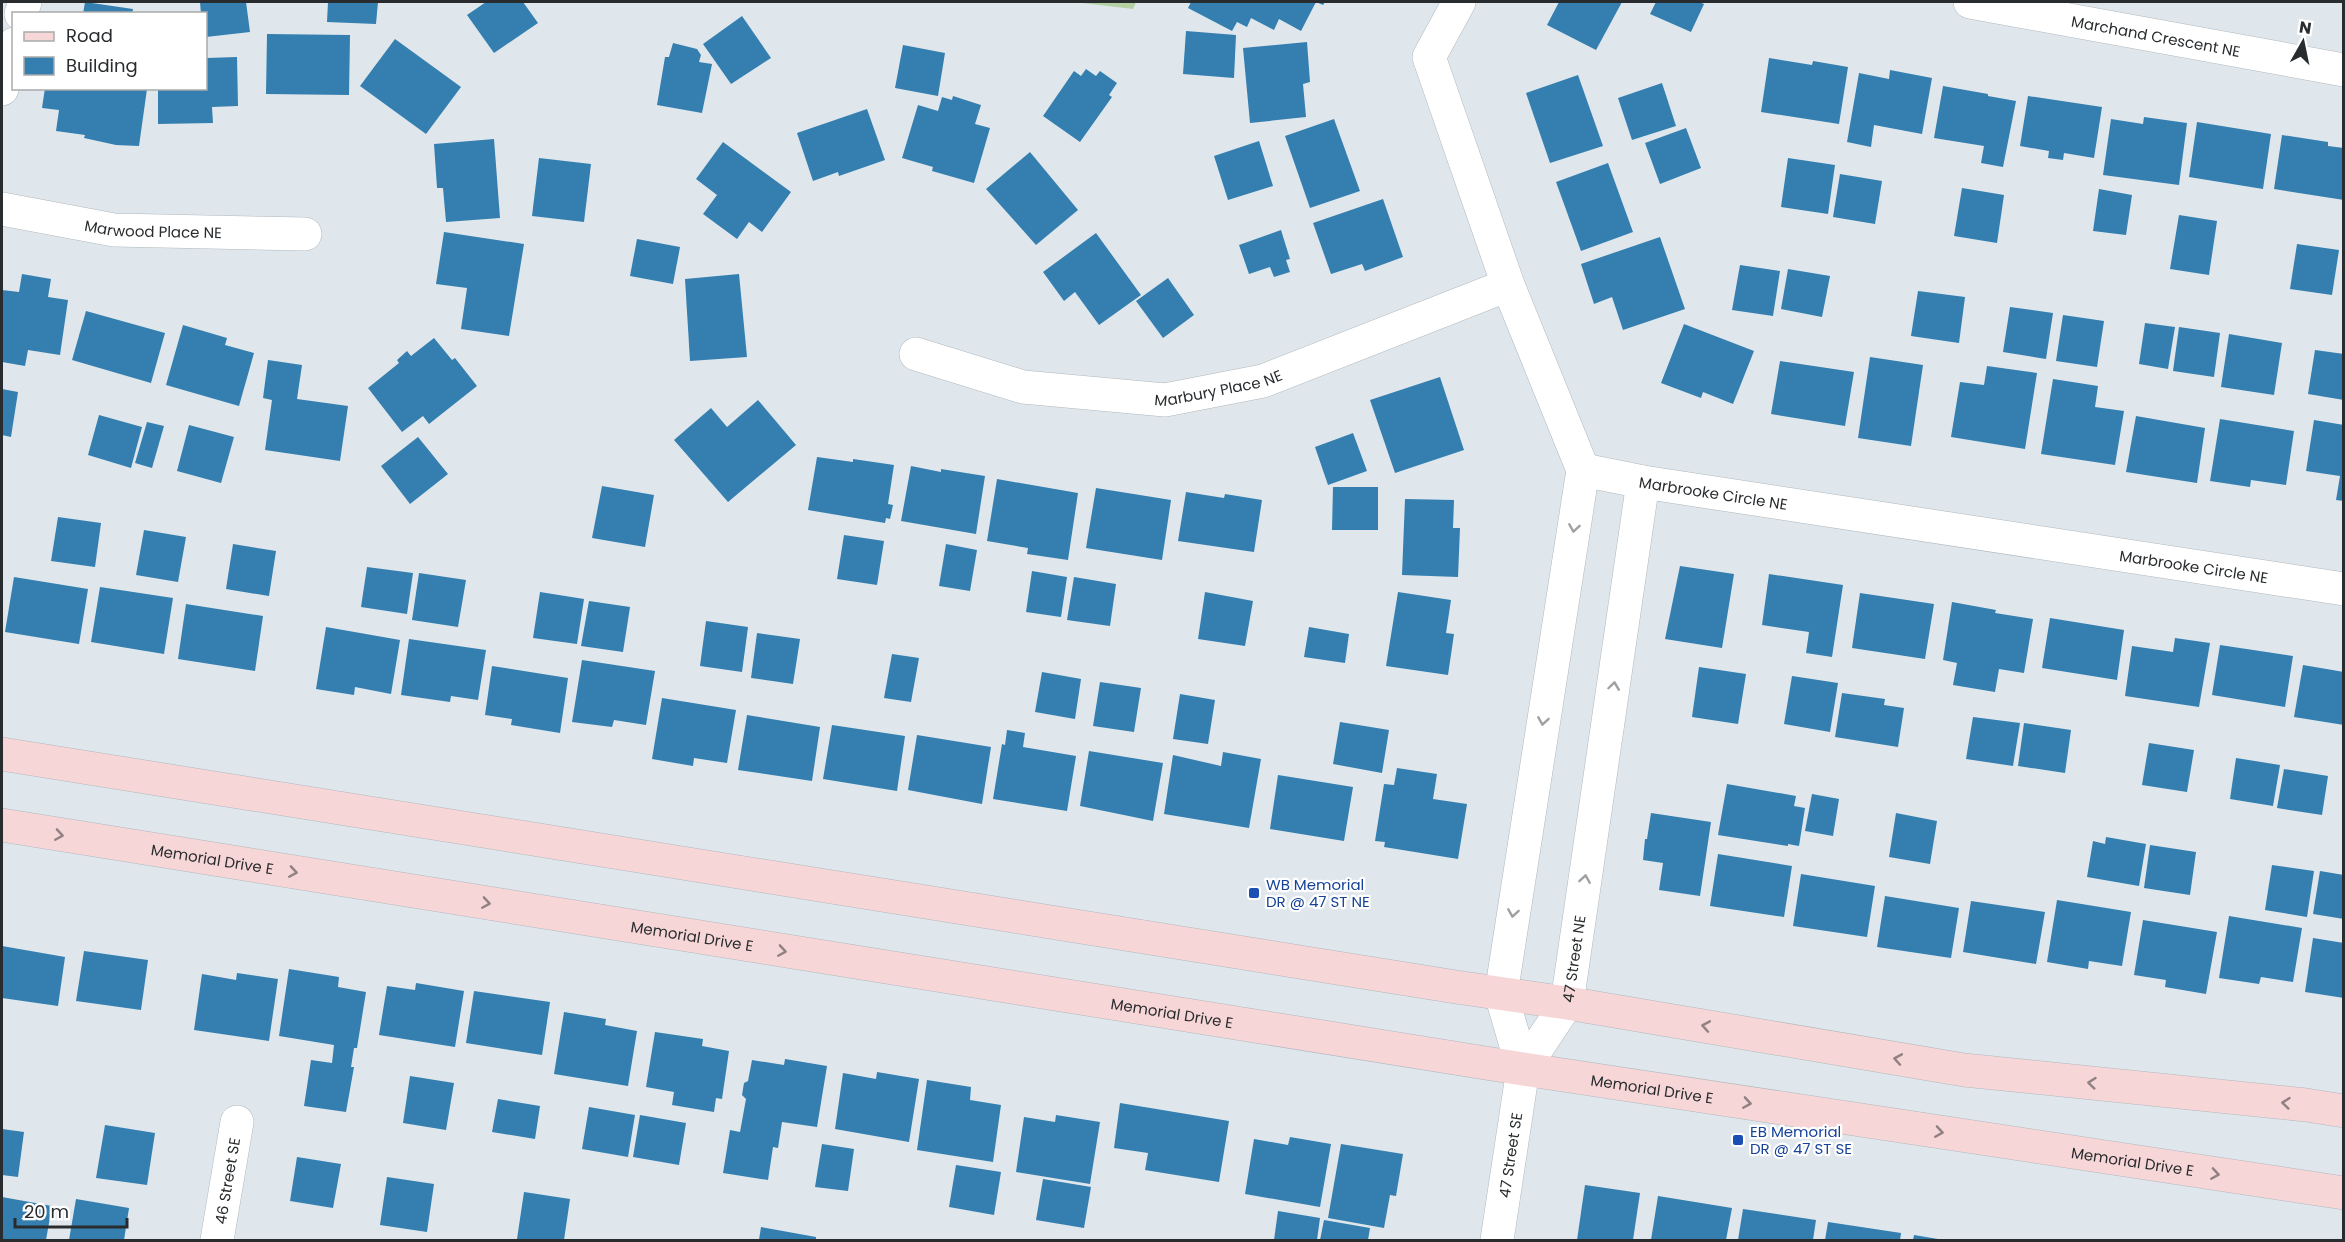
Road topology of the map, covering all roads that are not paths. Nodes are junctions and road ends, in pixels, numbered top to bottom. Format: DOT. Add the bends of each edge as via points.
graph roads {
  1 [pos="1459,2"];
  2 [pos="1970,2"];
  3 [pos="12,52"];
  4 [pos="2343,70"];
  5 [pos="2,89"];
  6 [pos="2,209"];
  7 [pos="305,234"];
  8 [pos="1508,285"];
  9 [pos="916,354"];
  10 [pos="1584,470"];
  11 [pos="1643,482"];
  12 [pos="2343,589"];
  13 [pos="2,754"];
  14 [pos="2,825"];
  15 [pos="1501,994"];
  16 [pos="1567,1003"];
  17 [pos="1523,1069"];
  18 [pos="2343,1111"];
  19 [pos="237,1122"];
  20 [pos="2343,1193"];
  21 [pos="217,1240"];
  22 [pos="1497,1240"];
  1 -- 8 [label="street" via="1429,57"];
  2 -- 4 [label="street, Marchand Crescent NE"];
  3 -- 5 [label="street"];
  6 -- 7 [label="street, Marwood Place NE" via="114,230"];
  8 -- 9 [label="street, Marbury Place NE" via="1263,381 1165,400 1023,387"];
  8 -- 10 [label="street"];
  10 -- 11 [label="street, Marbrooke Circle NE"];
  10 -- 15 [label="street, one-way"];
  11 -- 12 [label="street, Marbrooke Circle NE"];
  16 -- 11 [label="street, 47 Street NE, one-way"];
  13 -- 15 [label="main road"];
  14 -- 17 [label="main road, Memorial Drive E, one-way"];
  15 -- 16 [label="main road"];
  15 -- 17 [label="street"];
  16 -- 17 [label="street, 47 Street NE"];
  18 -- 16 [label="main road, one-way" via="1964,1070"];
  17 -- 20 [label="main road, Memorial Drive E, one-way"];
  17 -- 22 [label="street, 47 Street SE"];
  19 -- 21 [label="street, 46 Street SE"];
}
